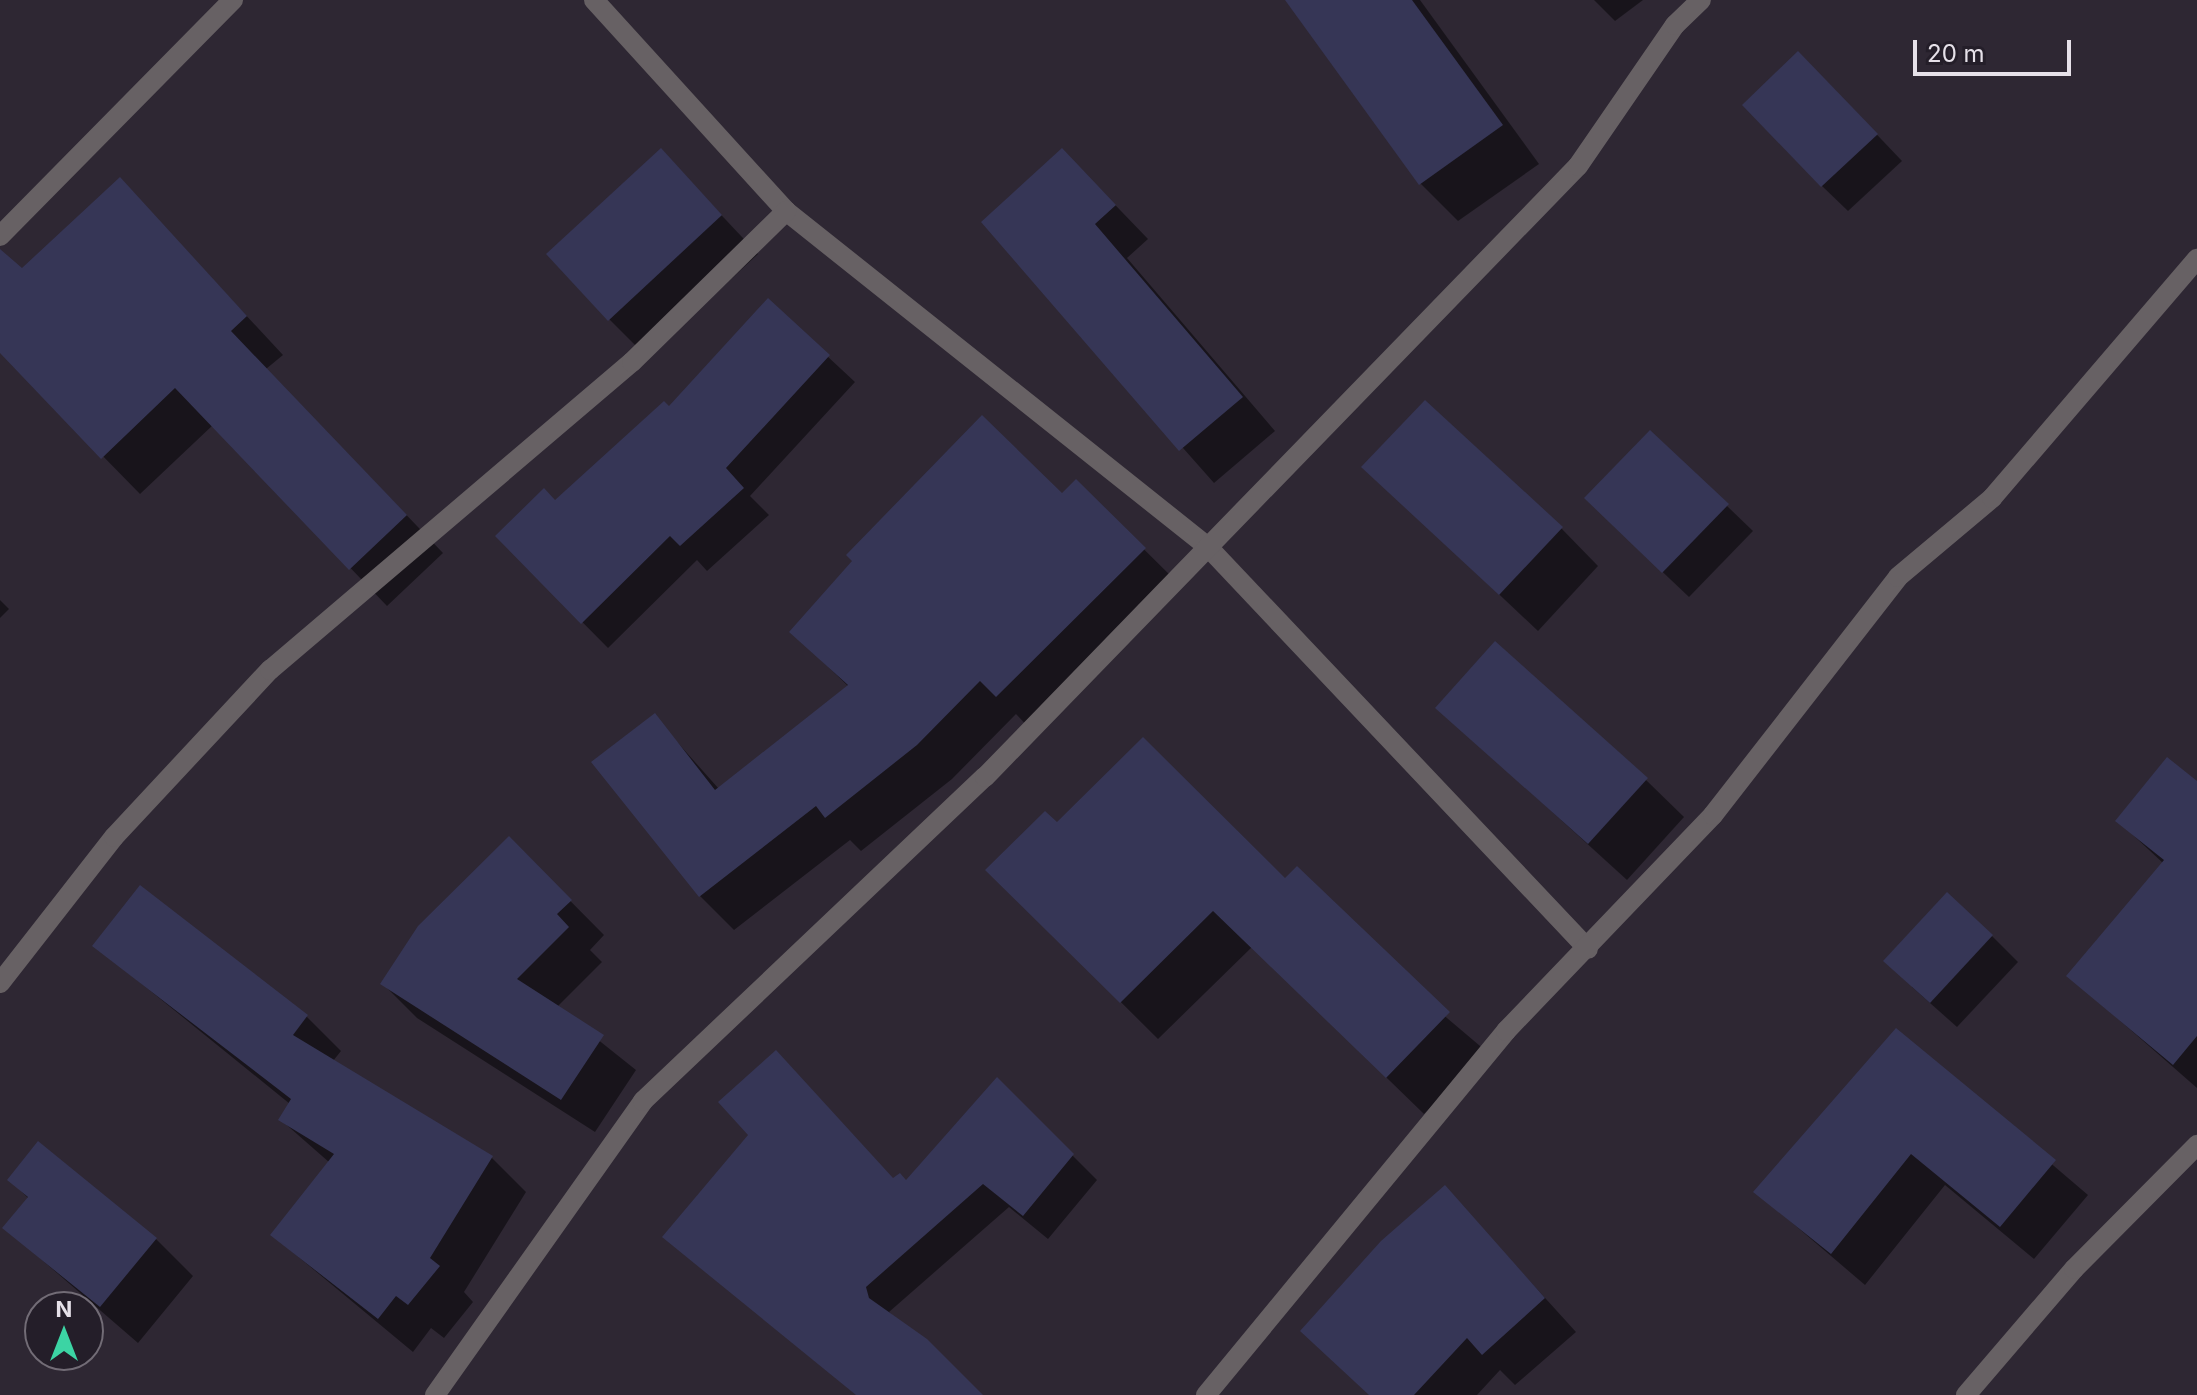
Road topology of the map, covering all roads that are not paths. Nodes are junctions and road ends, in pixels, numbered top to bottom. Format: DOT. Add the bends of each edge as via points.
graph roads {
  1 [pos="233,0"];
  2 [pos="594,0"];
  3 [pos="1701,0"];
  4 [pos="786,211"];
  5 [pos="0,236"];
  6 [pos="2197,259"];
  7 [pos="1208,547"];
  8 [pos="1588,949"];
  9 [pos="0,983"];
  10 [pos="2197,1145"];
  11 [pos="435,1395"];
  12 [pos="1206,1395"];
  13 [pos="1966,1395"];
  1 -- 5 [label="street"];
  2 -- 4 [label="street"];
  3 -- 7 [label="street" via="1675,25 1578,166"];
  4 -- 7 [label="street"];
  4 -- 9 [label="street" via="632,362 270,670 114,837"];
  6 -- 8 [label="street" via="1992,498 1898,577 1713,815"];
  7 -- 8 [label="street"];
  7 -- 11 [label="street" via="985,777 643,1101"];
  8 -- 12 [label="street" via="1506,1031"];
  10 -- 13 [label="street" via="2074,1269"];
}
